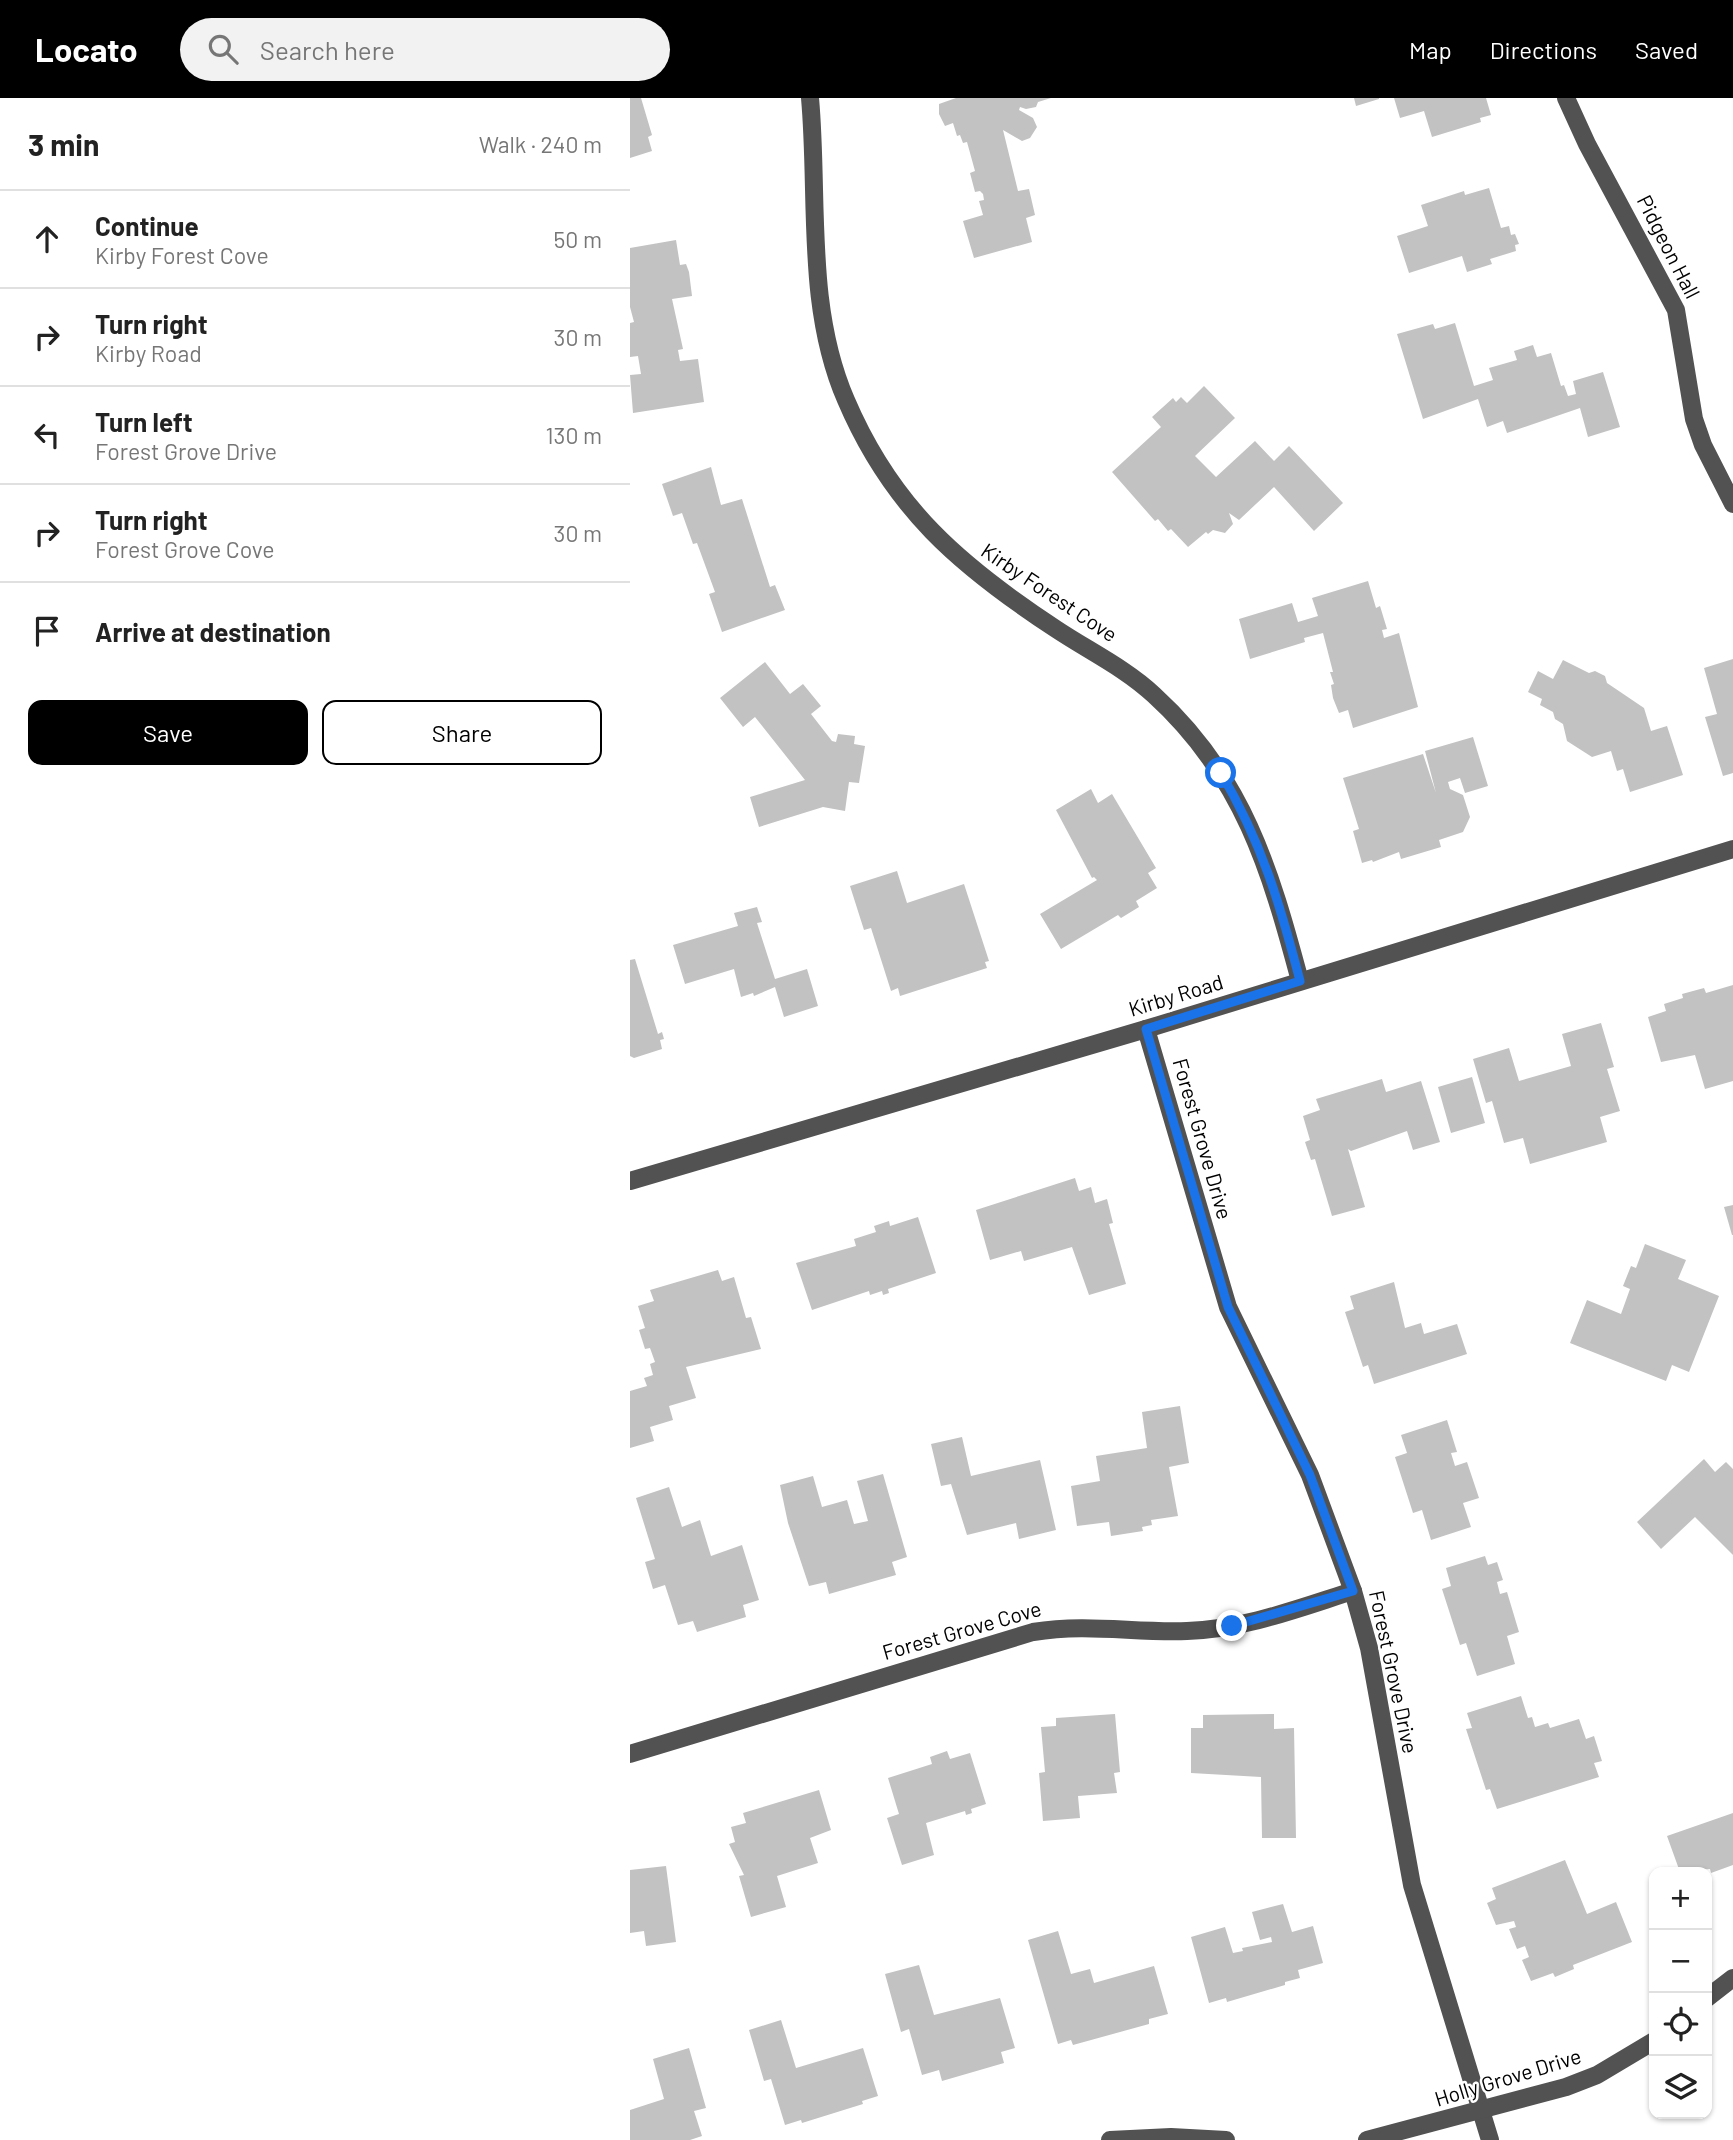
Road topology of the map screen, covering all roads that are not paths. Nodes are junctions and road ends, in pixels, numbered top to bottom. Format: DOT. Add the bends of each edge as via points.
graph roads {
  1 [pos="810,98"];
  2 [pos="1566,98"];
  3 [pos="1733,504"];
  4 [pos="1733,849"];
  5 [pos="1300,981"];
  6 [pos="1146,1029"];
  7 [pos="630,1181"];
  8 [pos="1353,1591"];
  9 [pos="630,1754"];
  10 [pos="1733,1978"];
  11 [pos="1712,1994"];
  12 [pos="1649,2044"];
  13 [pos="1481,2112"];
  14 [pos="1110,2140"];
  15 [pos="1226,2140"];
  16 [pos="1367,2140"];
  17 [pos="1490,2140"];
  1 -- 5 [label="street, Kirby Forest Cove" via="825,332 845,399 865,441 895,490 966,566 1109,661 1153,694 1189,731 1248,818 1277,895"];
  2 -- 3 [label="street, Pidgeon Hall" via="1676,310 1694,418"];
  4 -- 5 [label="street, Kirby Road"];
  5 -- 6 [label="street, Kirby Road"];
  6 -- 7 [label="street, Kirby Road"];
  6 -- 8 [label="street, Forest Grove Drive" via="1228,1307 1310,1475"];
  8 -- 9 [label="street, Forest Grove Cove" via="1232,1626 1189,1631 1070,1626 1033,1632"];
  8 -- 13 [label="street, Forest Grove Drive" via="1369,1648 1412,1885"];
  10 -- 11 [label="street"];
  12 -- 13 [label="street, Holly Grove Drive" via="1597,2075"];
  13 -- 16 [label="street, Holly Grove Drive"];
  13 -- 17 [label="street, Forest Grove Drive"];
  14 -- 15 [label="street"];
}
